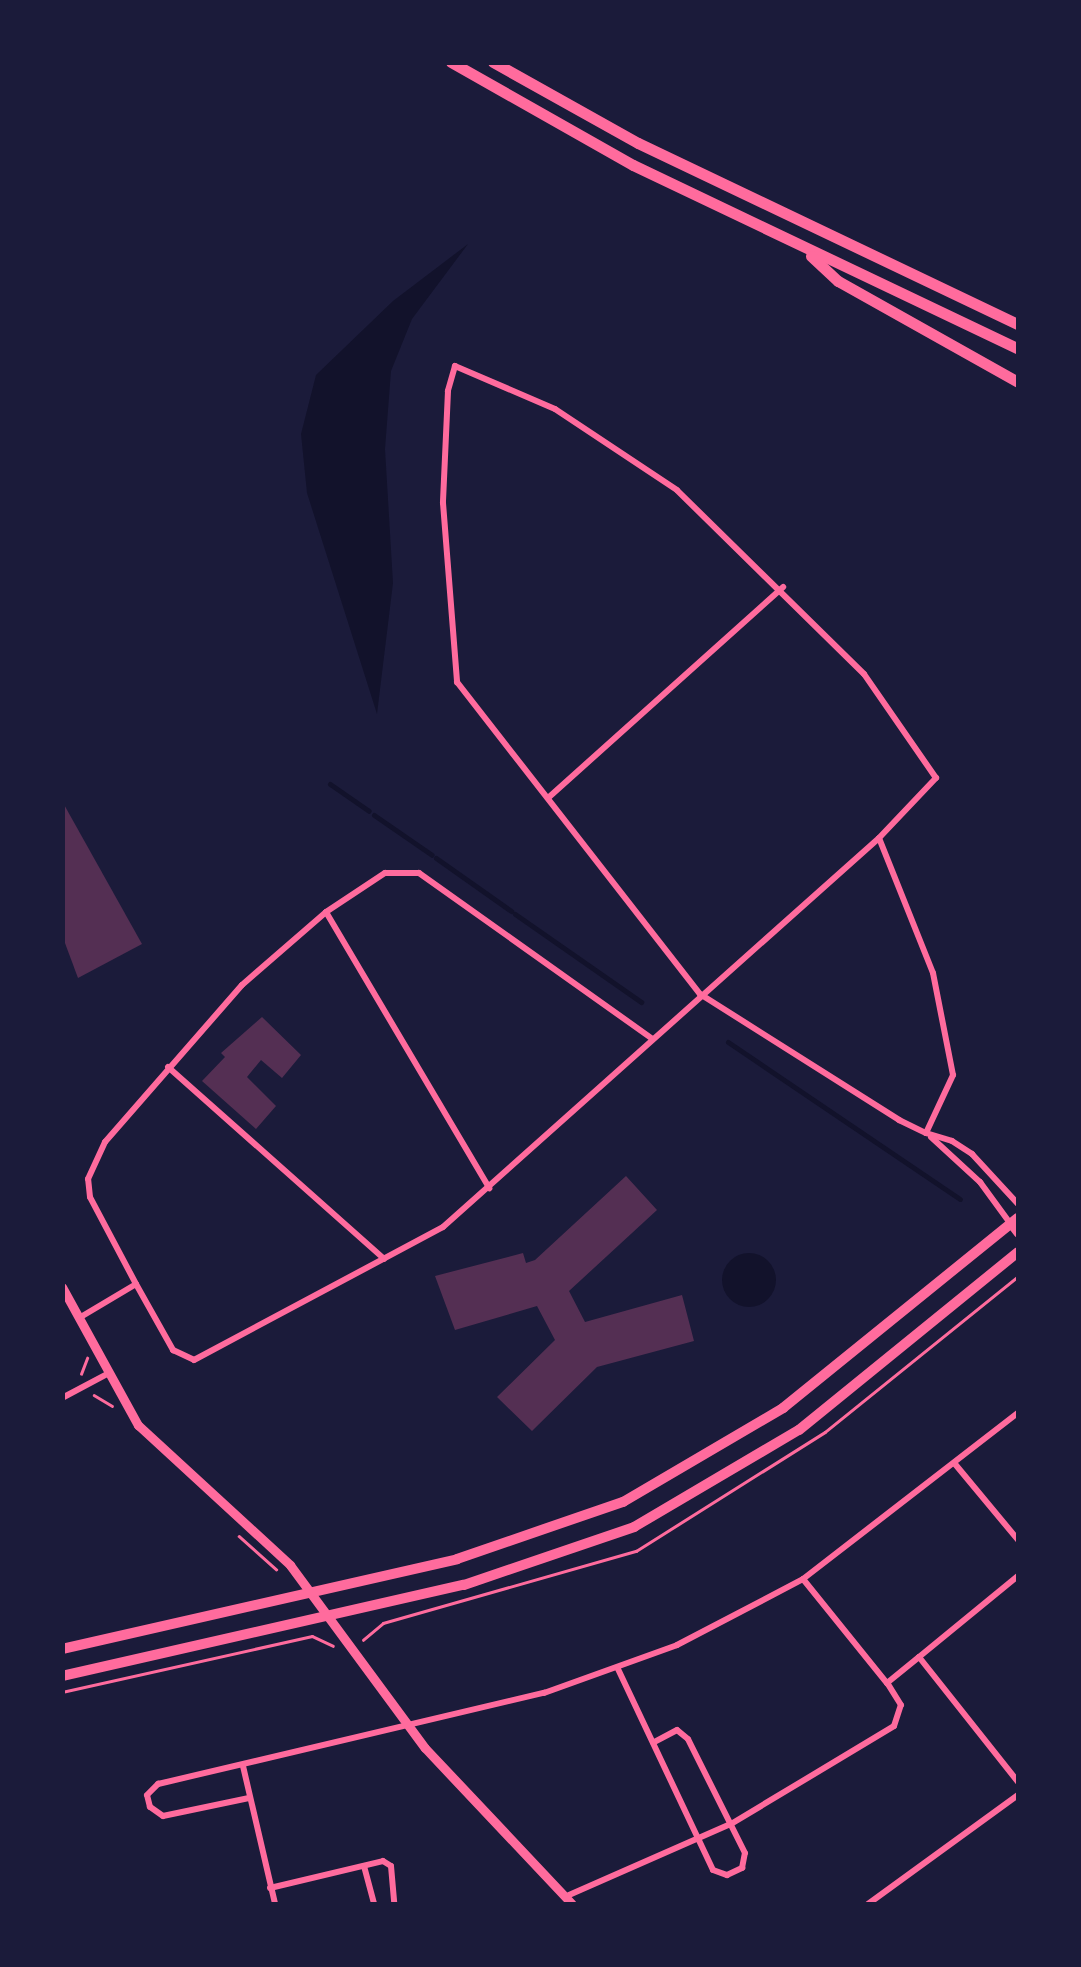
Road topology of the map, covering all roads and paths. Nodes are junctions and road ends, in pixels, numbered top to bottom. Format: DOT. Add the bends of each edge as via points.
graph roads {
  1 [pos="451,62"];
  2 [pos="493,62"];
  3 [pos="801,246"];
  4 [pos="1018,324"];
  5 [pos="1018,349"];
  6 [pos="1018,382"];
  7 [pos="783,587"];
  8 [pos="548,798"];
  9 [pos="879,838"];
  10 [pos="326,912"];
  11 [pos="700,994"];
  12 [pos="651,1038"];
  13 [pos="168,1067"];
  14 [pos="926,1133"];
  15 [pos="489,1188"];
  16 [pos="1018,1204"];
  17 [pos="1016,1225"];
  18 [pos="1018,1252"];
  19 [pos="384,1259"];
  20 [pos="136,1284"];
  21 [pos="62,1287"];
  22 [pos="79,1318"];
  23 [pos="110,1373"];
  24 [pos="62,1398"];
  25 [pos="1018,1413"];
  26 [pos="955,1464"];
  27 [pos="1018,1540"];
  28 [pos="1018,1576"];
  29 [pos="803,1579"];
  30 [pos="312,1592"];
  31 [pos="328,1616"];
  32 [pos="62,1649"];
  33 [pos="919,1657"];
  34 [pos="618,1669"];
  35 [pos="62,1676"];
  36 [pos="887,1683"];
  37 [pos="409,1728"];
  38 [pos="653,1743"];
  39 [pos="243,1766"];
  40 [pos="1018,1782"];
  41 [pos="1018,1795"];
  42 [pos="249,1798"];
  43 [pos="730,1824"];
  44 [pos="698,1838"];
  45 [pos="364,1866"];
  46 [pos="270,1888"];
  47 [pos="571,1900"];
  48 [pos="275,1904"];
  49 [pos="374,1904"];
  50 [pos="394,1904"];
  51 [pos="868,1904"];
  1 -- 3 [label="highway" via="633,165"];
  2 -- 4 [label="highway" via="638,143"];
  3 -- 5 [label="highway"];
  3 -- 6 [label="highway" via="838,281"];
  7 -- 8 [label="street"];
  7 -- 8 [label="street" via="677,490 555,410 455,366 443,504 452,664 457,682"];
  7 -- 9 [label="street" via="864,674 936,778"];
  8 -- 11 [label="street"];
  9 -- 11 [label="street"];
  9 -- 14 [label="street" via="934,973 953,1075"];
  10 -- 12 [label="street" via="385,873 419,873"];
  10 -- 13 [label="street" via="242,985"];
  10 -- 15 [label="street"];
  11 -- 12 [label="street"];
  11 -- 14 [label="street"];
  12 -- 15 [label="street"];
  13 -- 19 [label="street"];
  13 -- 20 [label="street" via="105,1142 88,1179 90,1197"];
  14 -- 16 [label="street" via="972,1154"];
  14 -- 17 [label="street"];
  15 -- 19 [label="street" via="443,1226"];
  17 -- 30 [label="main road" via="783,1408 675,1476 516,1542"];
  18 -- 31 [label="main road" via="799,1430 688,1501 524,1568"];
  19 -- 20 [label="street" via="189,1361 173,1350"];
  20 -- 22 [label="street"];
  21 -- 22 [label="street"];
  22 -- 23 [label="street"];
  23 -- 24 [label="street"];
  23 -- 30 [label="street" via="138,1425 264,1538"];
  25 -- 26 [label="street"];
  26 -- 27 [label="street"];
  26 -- 29 [label="street"];
  28 -- 33 [label="street"];
  29 -- 34 [label="street"];
  29 -- 36 [label="street"];
  30 -- 31 [label="street"];
  30 -- 32 [label="main road"];
  31 -- 35 [label="main road"];
  31 -- 37 [label="street"];
  33 -- 36 [label="street"];
  33 -- 40 [label="street"];
  34 -- 37 [label="street"];
  34 -- 38 [label="street"];
  36 -- 43 [label="street" via="902,1705 894,1726"];
  37 -- 39 [label="street"];
  37 -- 47 [label="street"];
  38 -- 43 [label="street" via="684,1733"];
  38 -- 44 [label="street"];
  39 -- 42 [label="street"];
  39 -- 42 [label="street" via="158,1784 147,1795 163,1816"];
  41 -- 51 [label="street"];
  42 -- 46 [label="street"];
  43 -- 44 [label="street"];
  43 -- 44 [label="street" via="747,1862 727,1876 713,1870"];
  44 -- 47 [label="street"];
  45 -- 46 [label="street"];
  45 -- 49 [label="street"];
  45 -- 50 [label="street" via="391,1866"];
  46 -- 48 [label="street"];
}
